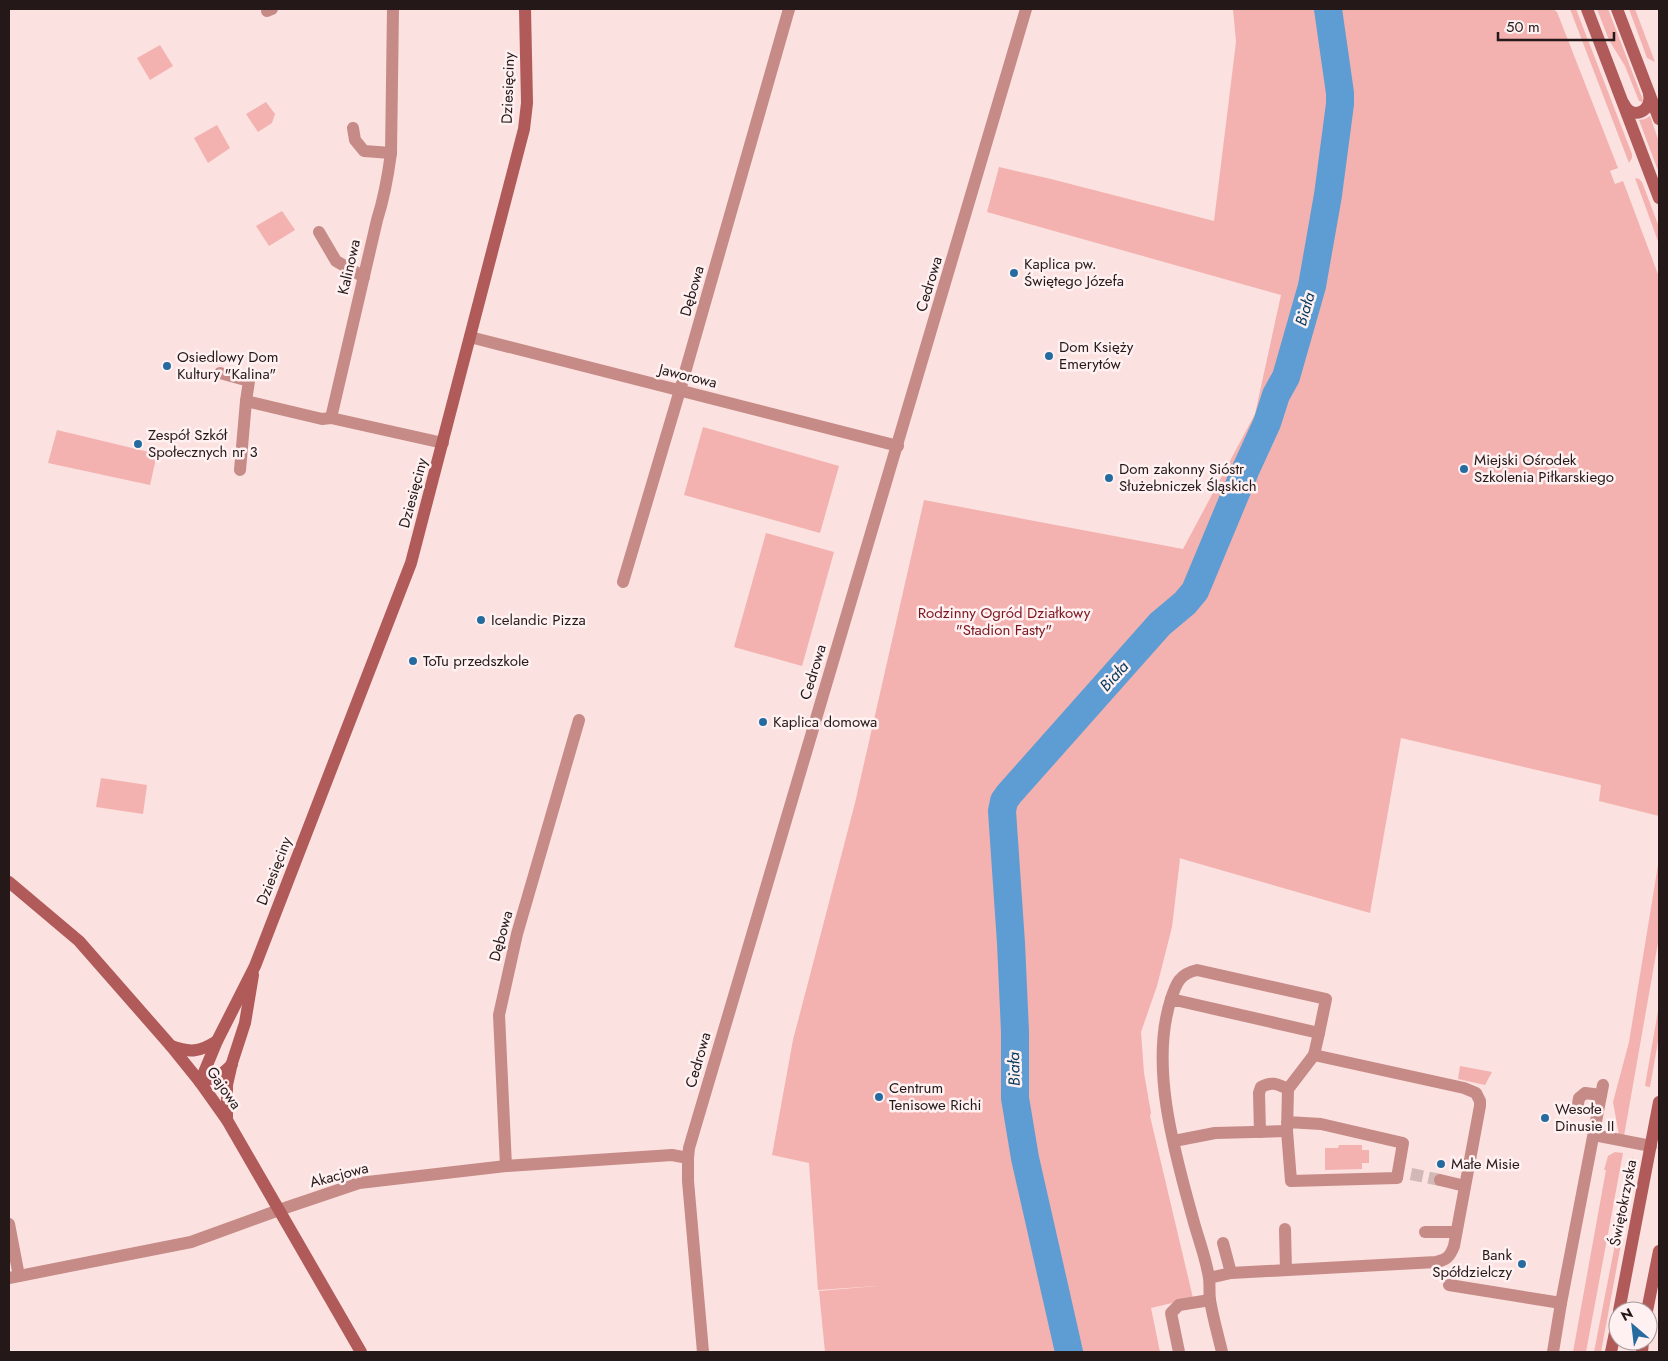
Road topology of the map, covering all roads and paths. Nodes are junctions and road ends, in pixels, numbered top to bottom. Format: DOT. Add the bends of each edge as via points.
graph roads {
  1 [pos="393,9"];
  2 [pos="525,9"];
  3 [pos="789,9"];
  4 [pos="1026,9"];
  5 [pos="1587,9"];
  6 [pos="1618,9"];
  7 [pos="1648,91"];
  8 [pos="1622,100"];
  9 [pos="1659,119"];
  10 [pos="353,128"];
  11 [pos="391,153"];
  12 [pos="1659,198"];
  13 [pos="319,232"];
  14 [pos="364,277"];
  15 [pos="470,337"];
  16 [pos="220,373"];
  17 [pos="680,390"];
  18 [pos="246,401"];
  19 [pos="331,418"];
  20 [pos="443,443"];
  21 [pos="898,446"];
  22 [pos="240,470"];
  23 [pos="623,582"];
  24 [pos="579,720"];
  25 [pos="9,882"];
  26 [pos="255,966"];
  27 [pos="1170,1000"];
  28 [pos="1319,1033"];
  29 [pos="217,1041"];
  30 [pos="171,1046"];
  31 [pos="1314,1055"];
  32 [pos="232,1063"];
  33 [pos="200,1082"];
  34 [pos="1288,1089"];
  35 [pos="1659,1102"];
  36 [pos="1577,1110"];
  37 [pos="227,1120"];
  38 [pos="1286,1127"];
  39 [pos="1260,1132"];
  40 [pos="1594,1135"];
  41 [pos="1174,1141"];
  42 [pos="1655,1146"];
  43 [pos="688,1158"];
  44 [pos="506,1166"];
  45 [pos="1440,1180"];
  46 [pos="1465,1186"];
  47 [pos="279,1210"];
  48 [pos="9,1224"];
  49 [pos="1285,1229"];
  50 [pos="1424,1232"];
  51 [pos="1456,1232"];
  52 [pos="1223,1243"];
  53 [pos="1659,1252"];
  54 [pos="1286,1270"];
  55 [pos="1231,1273"];
  56 [pos="14,1277"];
  57 [pos="1209,1278"];
  58 [pos="1449,1285"];
  59 [pos="1210,1300"];
  60 [pos="1621,1301"];
  61 [pos="1648,1301"];
  62 [pos="1561,1303"];
  63 [pos="361,1352"];
  64 [pos="703,1352"];
  65 [pos="1180,1352"];
  66 [pos="1222,1352"];
  67 [pos="1553,1352"];
  1 -- 11 [label="street, Kalinowa"];
  2 -- 15 [label="street, Dziesięciny" via="527,103 524,129"];
  3 -- 17 [label="street, Dębowa"];
  4 -- 21 [label="street, Cedrowa"];
  5 -- 8 [label="street"];
  6 -- 7 [label="street"];
  7 -- 8 [label="street" via="1649,104 1643,111 1630,111"];
  7 -- 9 [label="street"];
  8 -- 12 [label="street"];
  10 -- 11 [label="street" via="364,151"];
  11 -- 14 [label="street, Kalinowa" via="383,202"];
  13 -- 14 [label="street" via="336,261"];
  14 -- 19 [label="street, Kalinowa"];
  15 -- 17 [label="street, Jaworowa"];
  15 -- 20 [label="street, Dziesięciny"];
  16 -- 18 [label="street" via="249,381"];
  17 -- 21 [label="street, Jaworowa"];
  17 -- 23 [label="street, Dębowa"];
  18 -- 19 [label="street" via="322,419"];
  18 -- 22 [label="street"];
  19 -- 20 [label="street"];
  20 -- 26 [label="street, Dziesięciny" via="411,563"];
  21 -- 43 [label="street, Cedrowa"];
  24 -- 44 [label="street, Dębowa" via="517,934 500,1015"];
  25 -- 30 [label="street, Gajowa" via="80,942"];
  26 -- 29 [label="street, Dziesięciny"];
  26 -- 32 [label="street, Dziesięciny" via="246,1023"];
  27 -- 28 [label="street"];
  27 -- 28 [label="street" via="1179,979 1197,970 1326,999"];
  27 -- 41 [label="street" via="1162,1041 1165,1096"];
  28 -- 31 [label="street"];
  29 -- 30 [label="street" via="195,1051"];
  29 -- 33 [label="street, Dziesięciny"];
  30 -- 33 [label="street, Gajowa"];
  31 -- 34 [label="street"];
  31 -- 46 [label="street" via="1476,1092 1480,1106"];
  32 -- 33 [label="street" via="218,1077"];
  32 -- 37 [label="street, Dziesięciny" via="227,1085"];
  33 -- 37 [label="street, Gajowa"];
  34 -- 38 [label="street"];
  34 -- 39 [label="street" via="1276,1083 1261,1087"];
  35 -- 42 [label="street, Świętokrzyska"];
  36 -- 40 [label="street" via="1579,1098 1585,1093 1602,1090"];
  37 -- 47 [label="street, Gajowa"];
  38 -- 38 [label="street" via="1321,1124 1403,1143 1404,1174 1397,1178 1291,1181"];
  38 -- 39 [label="street"];
  39 -- 41 [label="street" via="1215,1133"];
  40 -- 42 [label="street"];
  40 -- 62 [label="street"];
  41 -- 57 [label="street"];
  42 -- 60 [label="street, Świętokrzyska"];
  43 -- 44 [label="street, Akacjowa" via="672,1155"];
  43 -- 64 [label="street, Cedrowa"];
  44 -- 47 [label="street, Akacjowa" via="359,1183"];
  45 -- 46 [label="street"];
  46 -- 51 [label="street"];
  47 -- 56 [label="street, Akacjowa" via="191,1242"];
  47 -- 63 [label="street, Gajowa"];
  48 -- 56 [label="street"];
  49 -- 54 [label="street"];
  50 -- 51 [label="street"];
  51 -- 54 [label="street" via="1451,1255 1441,1261"];
  52 -- 55 [label="street"];
  53 -- 61 [label="street"];
  54 -- 55 [label="street"];
  55 -- 57 [label="street"];
  57 -- 59 [label="street"];
  58 -- 62 [label="street"];
  59 -- 65 [label="street" via="1179,1305 1171,1313"];
  59 -- 66 [label="street"];
  62 -- 67 [label="street"];
}
